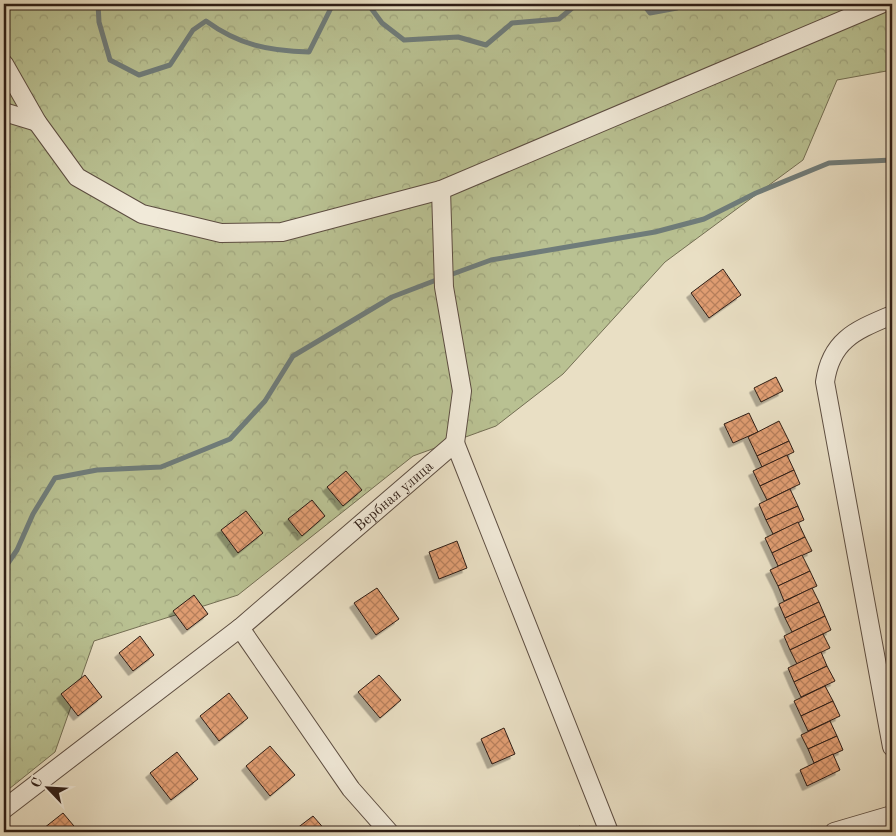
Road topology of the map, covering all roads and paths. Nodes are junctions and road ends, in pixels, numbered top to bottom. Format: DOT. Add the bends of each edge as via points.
graph roads {
  1 [pos="881,4"];
  2 [pos="4,64"];
  3 [pos="4,112"];
  4 [pos="37,122"];
  5 [pos="441,190"];
  6 [pos="892,315"];
  7 [pos="455,443"];
  8 [pos="240,628"];
  9 [pos="892,747"];
  10 [pos="4,809"];
  11 [pos="892,815"];
  12 [pos="389,832"];
  13 [pos="608,832"];
  14 [pos="834,832"];
  1 -- 5 [label="street"];
  2 -- 4 [label="street"];
  3 -- 4 [label="street"];
  4 -- 5 [label="street" via="77,177 142,214 221,233 282,232"];
  5 -- 7 [label="street" via="444,287 462,391"];
  6 -- 9 [label="street" via="858,329 844,340 833,354 825,382"];
  7 -- 8 [label="street, Вербная улица"];
  7 -- 13 [label="street"];
  8 -- 10 [label="street, Вербная улица"];
  8 -- 12 [label="street" via="351,789"];
  11 -- 14 [label="street"];
}
